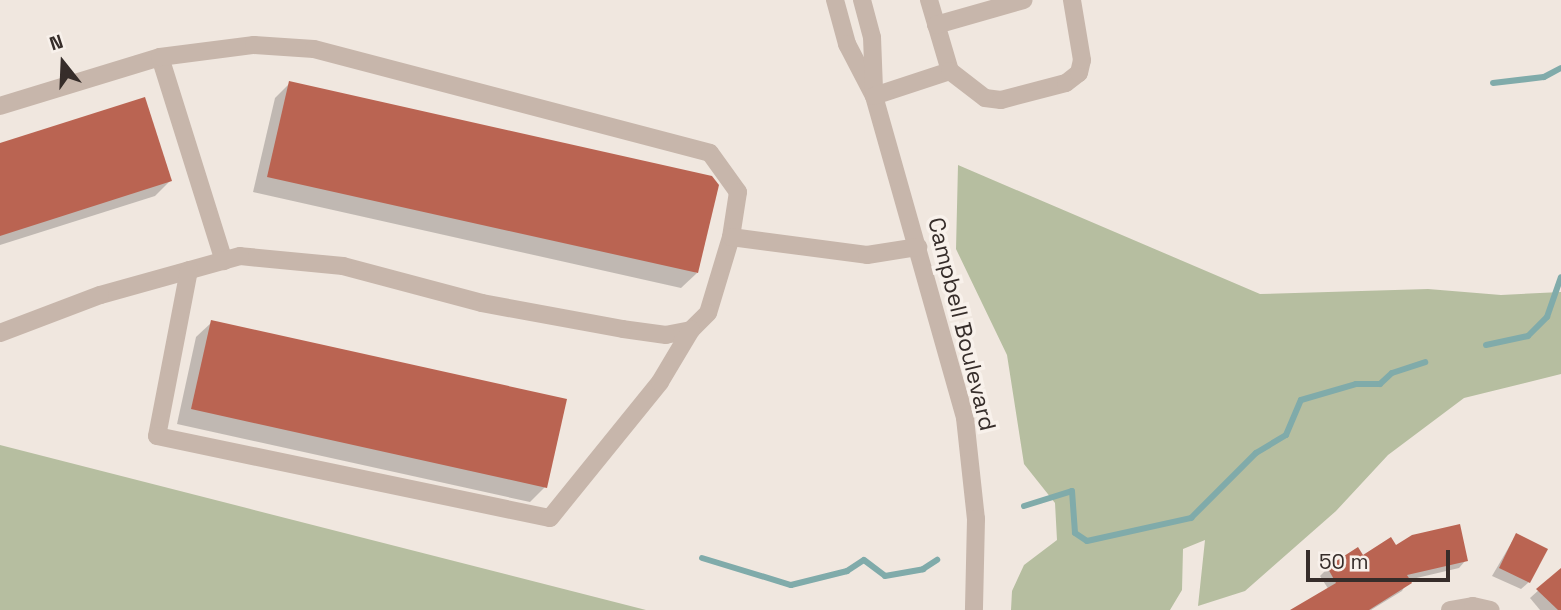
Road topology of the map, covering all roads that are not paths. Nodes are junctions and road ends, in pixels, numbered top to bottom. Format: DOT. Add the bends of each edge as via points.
graph roads {
  1 [pos="835,0"];
  2 [pos="862,0"];
  3 [pos="929,0"];
  4 [pos="1072,0"];
  5 [pos="1012,2"];
  6 [pos="976,7"];
  7 [pos="936,25"];
  8 [pos="160,57"];
  9 [pos="950,71"];
  10 [pos="874,96"];
  11 [pos="0,106"];
  12 [pos="731,237"];
  13 [pos="918,247"];
  14 [pos="224,261"];
  15 [pos="189,270"];
  16 [pos="691,331"];
  17 [pos="0,333"];
  18 [pos="974,610"];
  19 [pos="1450,610"];
  20 [pos="1491,610"];
  1 -- 10 [label="street, Campbell Boulevard" via="847,44"];
  2 -- 10 [label="street, Campbell Boulevard" via="872,37"];
  3 -- 7 [label="street"];
  4 -- 9 [label="street" via="1082,60 1079,73 1066,82 1001,100 985,98"];
  5 -- 6 [label="street"];
  6 -- 7 [label="street"];
  7 -- 9 [label="street"];
  8 -- 11 [label="street"];
  8 -- 12 [label="street" via="254,45 314,50 709,153 738,192"];
  8 -- 14 [label="street"];
  9 -- 10 [label="street"];
  10 -- 13 [label="street, Campbell Boulevard"];
  12 -- 13 [label="street" via="867,255"];
  12 -- 16 [label="street" via="708,313"];
  13 -- 18 [label="street, Campbell Boulevard" via="965,418 976,519"];
  14 -- 15 [label="street"];
  14 -- 16 [label="street" via="240,256 343,266 482,303 666,335"];
  15 -- 16 [label="street" via="157,436 550,518 660,382"];
  15 -- 17 [label="street" via="100,295"];
  19 -- 20 [label="street" via="1472,606"];
}
